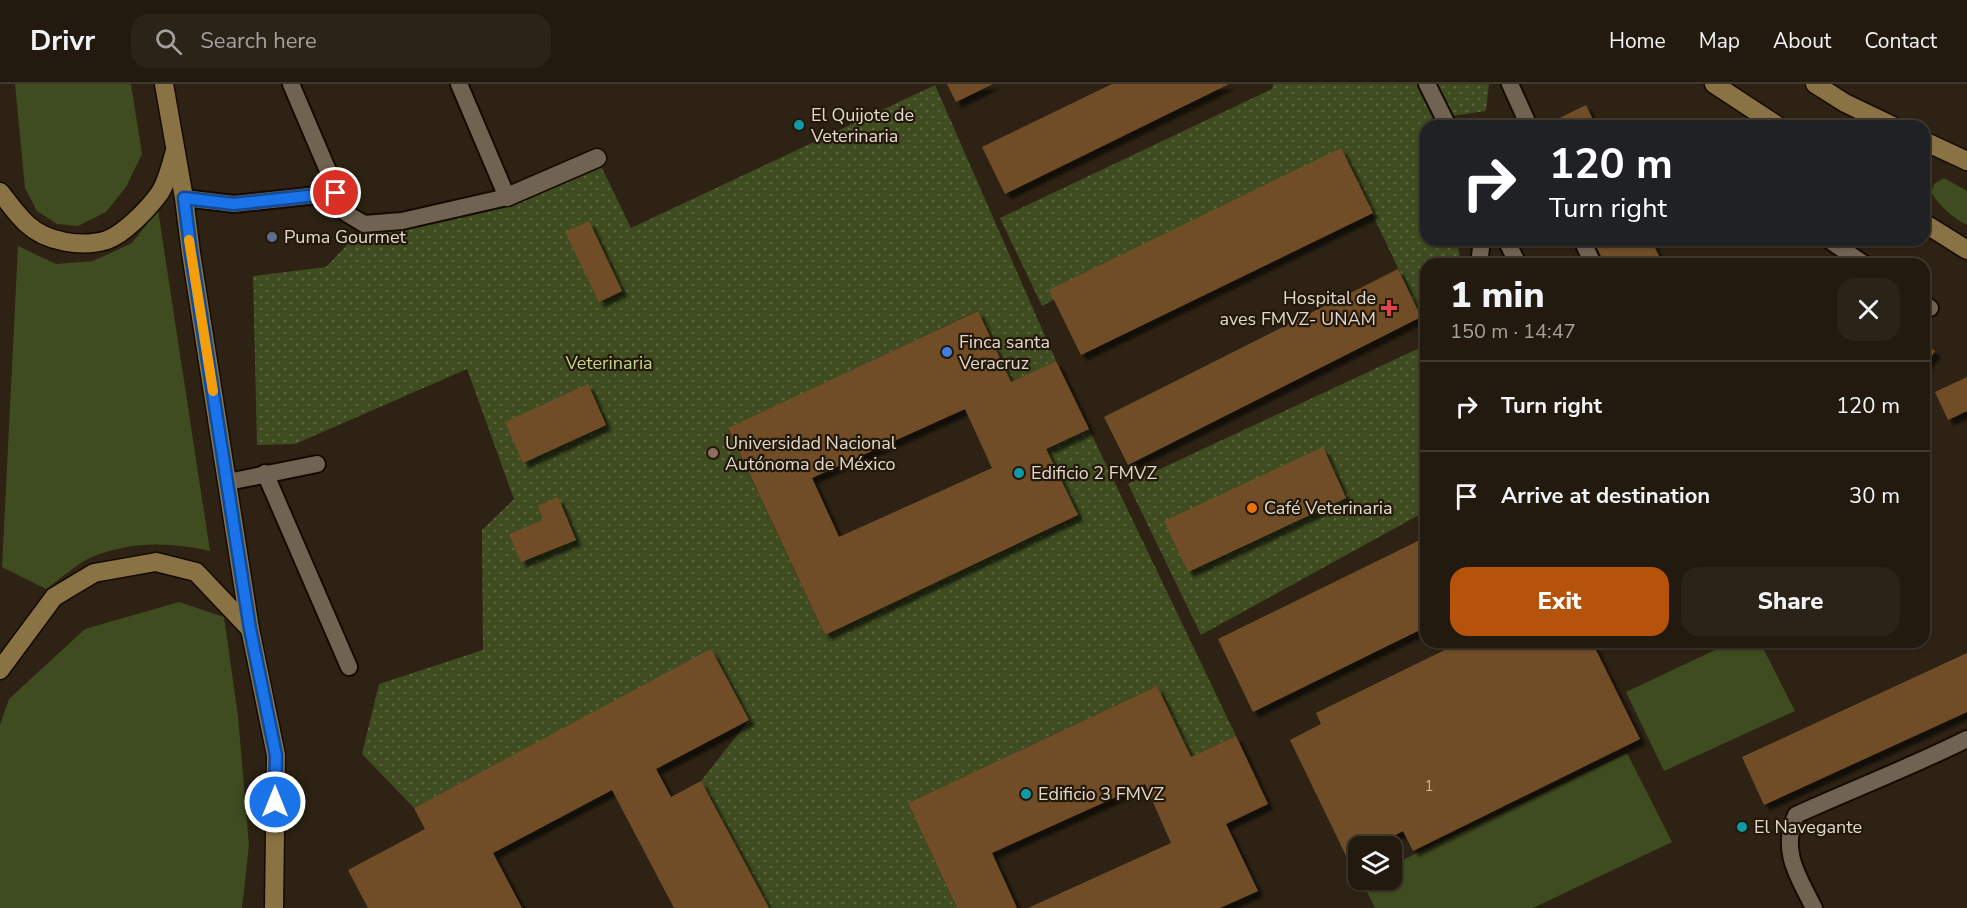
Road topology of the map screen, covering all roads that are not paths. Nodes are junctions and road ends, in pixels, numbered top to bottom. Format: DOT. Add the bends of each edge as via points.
graph roads {
  1 [pos="164,84"];
  2 [pos="291,84"];
  3 [pos="459,84"];
  4 [pos="1427,84"];
  5 [pos="1510,84"];
  6 [pos="1714,84"];
  7 [pos="1815,84"];
  8 [pos="1445,120"];
  9 [pos="1526,120"];
  10 [pos="1769,120"];
  11 [pos="1880,120"];
  12 [pos="1930,146"];
  13 [pos="176,149"];
  14 [pos="597,158"];
  15 [pos="1967,161"];
  16 [pos="0,192"];
  17 [pos="336,193"];
  18 [pos="507,197"];
  19 [pos="184,198"];
  20 [pos="1930,227"];
  21 [pos="1838,246"];
  22 [pos="1967,250"];
  23 [pos="1855,258"];
  24 [pos="317,464"];
  25 [pos="265,473"];
  26 [pos="228,482"];
  27 [pos="250,629"];
  28 [pos="349,667"];
  29 [pos="0,670"];
  30 [pos="1967,739"];
  31 [pos="274,908"];
  32 [pos="1814,908"];
  1 -- 13 [label="street"];
  2 -- 17 [label="lane"];
  3 -- 18 [label="lane"];
  4 -- 8 [label="lane"];
  5 -- 9 [label="lane"];
  6 -- 10 [label="street"];
  7 -- 11 [label="street"];
  12 -- 15 [label="street"];
  13 -- 16 [label="street" via="161,192 129,225 108,239 91,243 57,240 28,225"];
  13 -- 19 [label="street"];
  14 -- 18 [label="street"];
  17 -- 18 [label="lane" via="346,213 364,224 402,221"];
  17 -- 19 [label="lane" via="234,204"];
  19 -- 26 [label="street"];
  20 -- 22 [label="street"];
  21 -- 23 [label="lane"];
  24 -- 25 [label="lane"];
  25 -- 26 [label="lane"];
  25 -- 28 [label="lane"];
  26 -- 27 [label="street"];
  27 -- 29 [label="street" via="196,572 156,562 94,573 54,597"];
  27 -- 31 [label="street" via="276,755"];
  30 -- 32 [label="lane" via="1796,815 1790,830 1791,860"];
}
